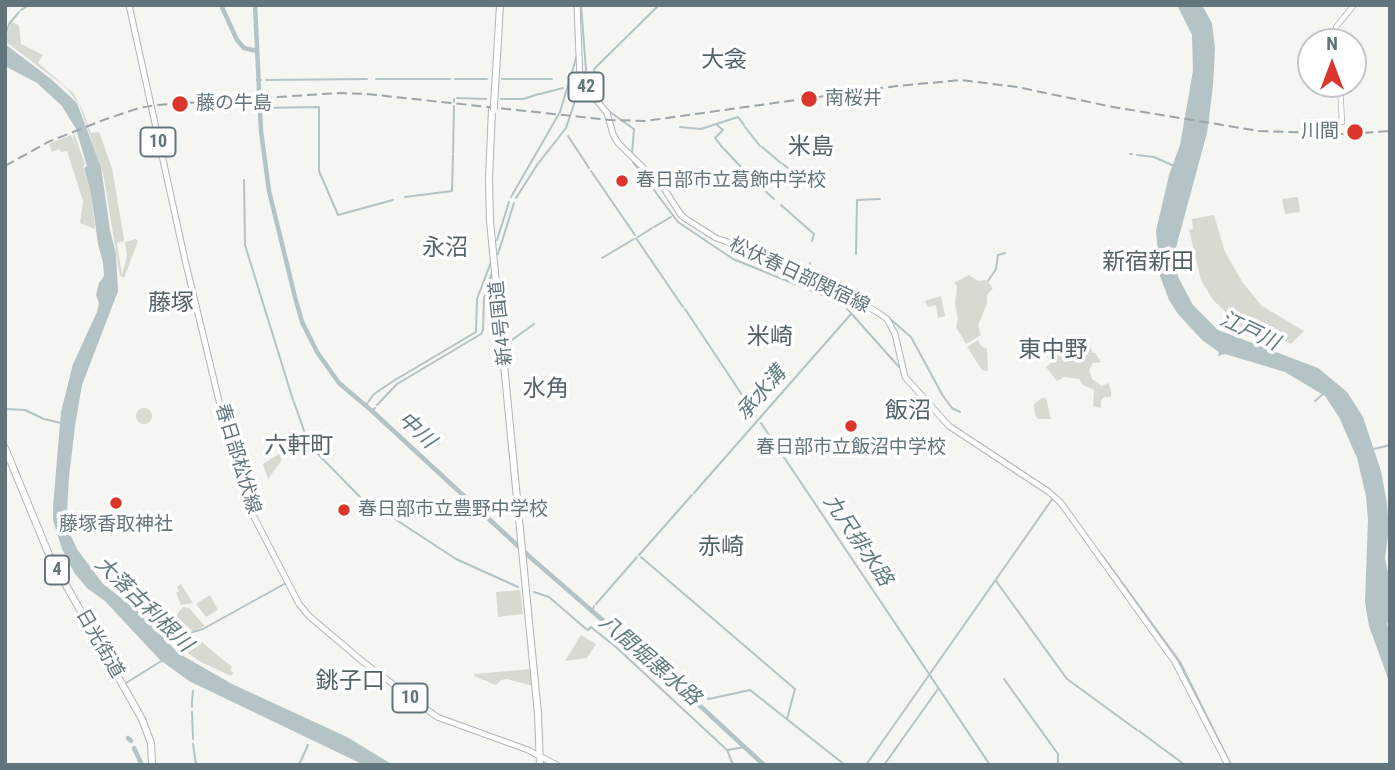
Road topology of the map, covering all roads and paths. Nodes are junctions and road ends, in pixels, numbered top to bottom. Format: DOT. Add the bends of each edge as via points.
graph roads {
  1 [pos="130,5"];
  2 [pos="498,5"];
  3 [pos="576,5"];
  4 [pos="1354,5"];
  5 [pos="1336,28"];
  6 [pos="1341,98"];
  7 [pos="1342,122"];
  8 [pos="5,448"];
  9 [pos="542,761"];
  10 [pos="152,765"];
  11 [pos="557,765"];
  12 [pos="1228,765"];
  1 -- 9 [label="main road, 春日部松伏線 / 10" via="225,426 252,511 297,600 362,661 434,715"];
  2 -- 9 [label="highway, 新4号国道" via="490,221"];
  3 -- 12 [label="main road, 松伏春日部関宿線 / 42" via="580,80 609,116 615,140 663,187 683,217 716,238 819,281 887,319 905,377 949,426 1061,503 1175,662"];
  4 -- 5 [label="main road"];
  6 -- 7 [label="main road"];
  8 -- 10 [label="highway, 日光街道 / 4" via="46,550 146,727"];
  9 -- 11 [label="main road, 春日部松伏線 / 10"];
}
